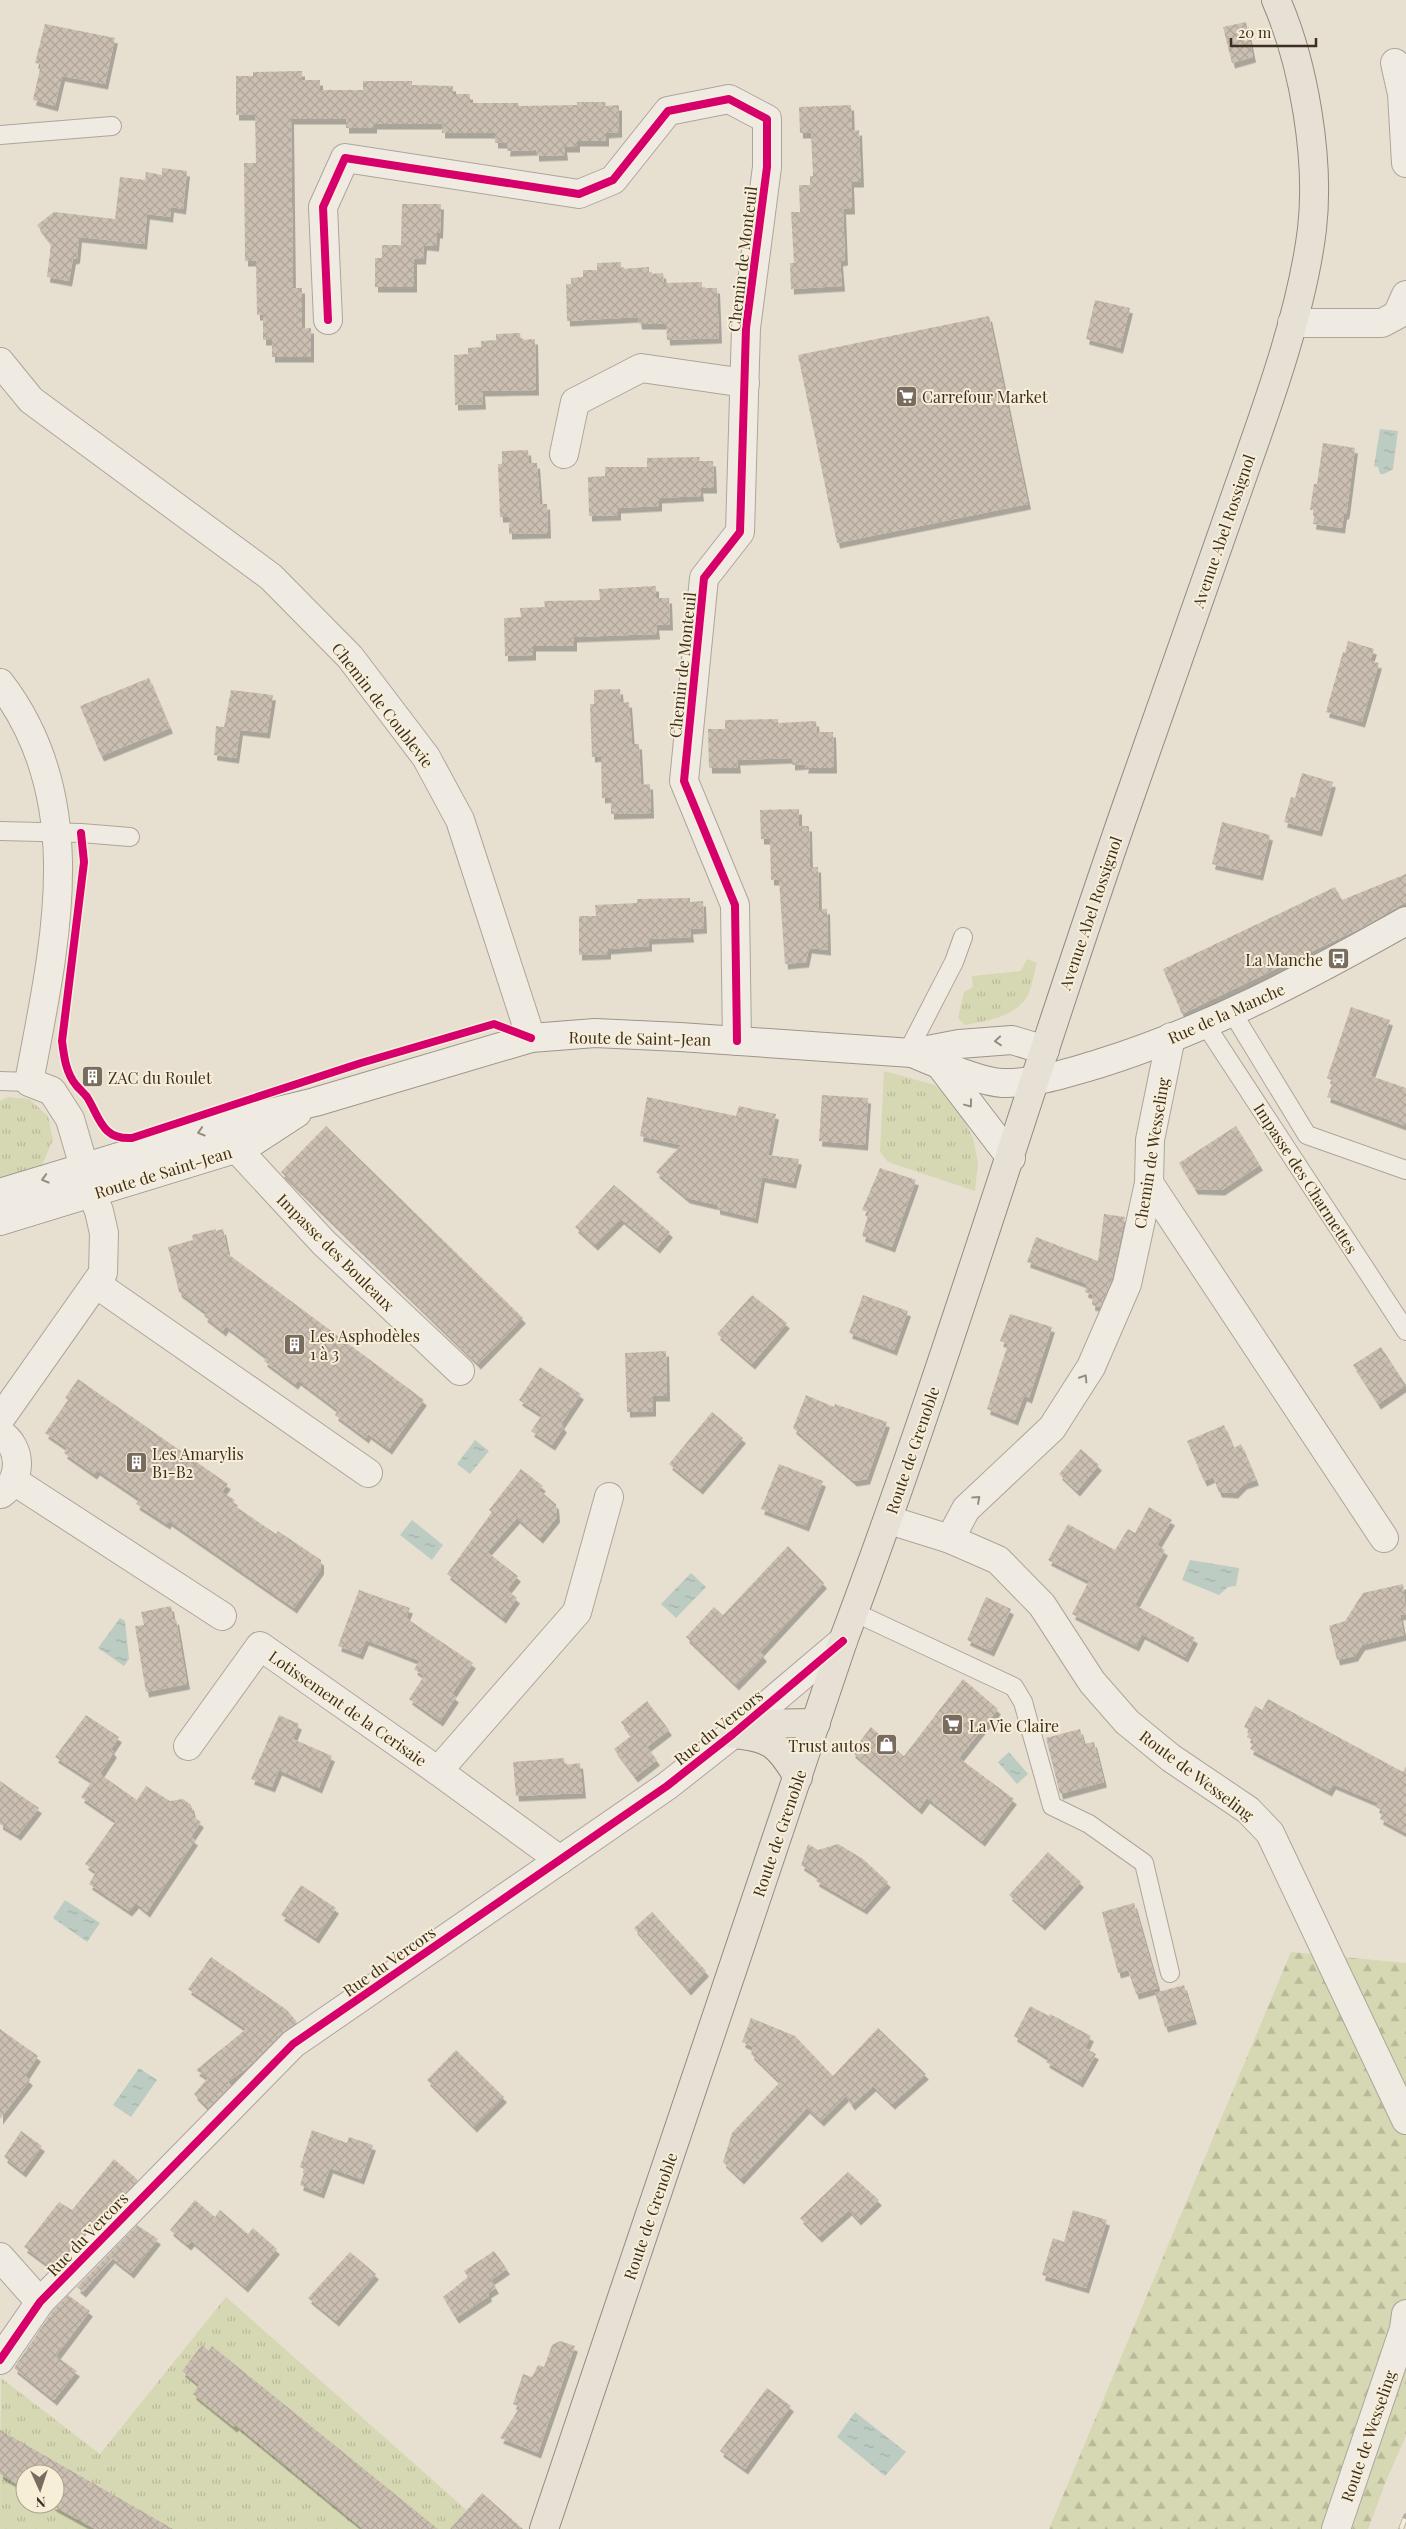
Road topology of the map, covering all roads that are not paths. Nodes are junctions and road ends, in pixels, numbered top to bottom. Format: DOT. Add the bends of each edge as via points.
graph roads {
  1 [pos="1276,0"];
  2 [pos="1395,63"];
  3 [pos="112,126"];
  4 [pos="0,134"];
  5 [pos="1406,163"];
  6 [pos="1406,295"];
  7 [pos="328,320"];
  8 [pos="1292,322"];
  9 [pos="0,362"];
  10 [pos="745,384"];
  11 [pos="564,454"];
  12 [pos="0,683"];
  13 [pos="0,831"];
  14 [pos="58,833"];
  15 [pos="130,837"];
  16 [pos="1406,921"];
  17 [pos="963,937"];
  18 [pos="1232,1012"];
  19 [pos="1205,1024"];
  20 [pos="1171,1037"];
  21 [pos="531,1038"];
  22 [pos="737,1041"];
  23 [pos="1045,1050"];
  24 [pos="910,1053"];
  25 [pos="940,1065"];
  26 [pos="0,1081"];
  27 [pos="1036,1081"];
  28 [pos="29,1082"];
  29 [pos="316,1102"];
  30 [pos="241,1120"];
  31 [pos="236,1149"];
  32 [pos="1011,1158"];
  33 [pos="86,1168"];
  34 [pos="1406,1170"];
  35 [pos="1149,1183"];
  36 [pos="0,1193"];
  37 [pos="92,1194"];
  38 [pos="0,1221"];
  39 [pos="96,1284"];
  40 [pos="1406,1331"];
  41 [pos="460,1371"];
  42 [pos="0,1419"];
  43 [pos="0,1433"];
  44 [pos="368,1472"];
  45 [pos="7,1487"];
  46 [pos="609,1496"];
  47 [pos="889,1520"];
  48 [pos="1384,1538"];
  49 [pos="950,1539"];
  50 [pos="854,1612"];
  51 [pos="222,1616"];
  52 [pos="843,1641"];
  53 [pos="816,1723"];
  54 [pos="739,1729"];
  55 [pos="188,1746"];
  56 [pos="438,1771"];
  57 [pos="798,1777"];
  58 [pos="560,1860"];
  59 [pos="1170,1973"];
  60 [pos="1406,2120"];
  61 [pos="0,2257"];
  62 [pos="40,2302"];
  63 [pos="1406,2314"];
  64 [pos="0,2360"];
  65 [pos="544,2529"];
  66 [pos="1336,2529"];
  1 -- 8 [label="main road, Avenue Abel Rossignol" via="1293,46 1304,95 1313,179 1312,228"];
  2 -- 5 [label="street" via="1402,94"];
  3 -- 4 [label="lane"];
  6 -- 8 [label="street" via="1397,315 1382,323"];
  7 -- 10 [label="street, Chemin de Monteuil" via="323,207 345,158 579,194 613,180 668,111 729,99 767,119 767,167 746,328"];
  8 -- 23 [label="main road, Avenue Abel Rossignol" via="1257,435 1079,943"];
  9 -- 21 [label="street, Chemin de Coublevie" via="31,400 271,577 350,657 426,757 460,820"];
  10 -- 11 [label="street" via="641,368 575,402"];
  10 -- 22 [label="street, Chemin de Monteuil" via="740,532 704,578 684,781 735,905"];
  12 -- 14 [label="street" via="36,743 50,788"];
  13 -- 14 [label="lane"];
  14 -- 15 [label="lane"];
  14 -- 28 [label="street" via="54,937"];
  16 -- 18 [label="street, Rue de la Manche" via="1272,995"];
  17 -- 24 [label="lane"];
  18 -- 19 [label="street, Rue de la Manche"];
  18 -- 34 [label="lane" via="1307,1135"];
  19 -- 20 [label="street, Rue de la Manche"];
  19 -- 40 [label="lane, Impasse des Charmettes"];
  20 -- 27 [label="street, Rue de la Manche" via="1136,1052"];
  20 -- 35 [label="street, Chemin de Wesseling" via="1150,1140"];
  21 -- 22 [label="street, Route de Saint-Jean" via="595,1033"];
  21 -- 29 [label="street, Route de Saint-Jean"];
  22 -- 24 [label="street, Route de Saint-Jean"];
  23 -- 24 [label="street, Route de Saint-Jean, one-way" via="1012,1040 959,1044"];
  23 -- 27 [label="main road, Avenue Abel Rossignol"];
  24 -- 25 [label="street, Route de Saint-Jean"];
  25 -- 27 [label="street, Route de Saint-Jean" via="1000,1083"];
  25 -- 32 [label="street, Route de Saint-Jean, one-way"];
  26 -- 28 [label="lane"];
  27 -- 32 [label="main road, Route de Grenoble"];
  28 -- 33 [label="street" via="52,1091 69,1117"];
  29 -- 30 [label="street, Route de Saint-Jean"];
  29 -- 31 [label="street, Route de Saint-Jean" via="248,1145"];
  30 -- 31 [label="street"];
  30 -- 33 [label="street, Route de Saint-Jean, one-way"];
  31 -- 37 [label="street, Route de Saint-Jean"];
  31 -- 41 [label="street, Impasse des Bouleaux" via="324,1244"];
  32 -- 47 [label="main road, Route de Grenoble"];
  33 -- 36 [label="street, Route de Saint-Jean, one-way"];
  33 -- 37 [label="street"];
  35 -- 48 [label="street"];
  49 -- 35 [label="street, Chemin de Wesseling, one-way" via="966,1509 1052,1428 1091,1367 1127,1284"];
  37 -- 38 [label="street, Route de Saint-Jean"];
  37 -- 39 [label="street" via="104,1233 103,1273"];
  39 -- 42 [label="street"];
  39 -- 44 [label="street"];
  43 -- 45 [label="street" via="7,1437 15,1450 18,1465"];
  45 -- 51 [label="street"];
  46 -- 56 [label="street, Lotissement de la Cerisaie" via="577,1612"];
  47 -- 49 [label="street, Route de Wesseling"];
  47 -- 50 [label="main road, Route de Grenoble"];
  49 -- 60 [label="street, Route de Wesseling" via="998,1560 1042,1604 1092,1682 1127,1722 1171,1758 1248,1810 1270,1833"];
  50 -- 52 [label="main road, Route de Grenoble"];
  50 -- 59 [label="lane" via="1014,1687 1023,1702 1052,1806 1089,1824 1144,1864"];
  52 -- 53 [label="main road, Route de Grenoble"];
  52 -- 54 [label="street, Rue du Vercors"];
  53 -- 54 [label="main road"];
  53 -- 57 [label="main road, Route de Grenoble"];
  54 -- 57 [label="main road" via="771,1741 784,1754"];
  54 -- 58 [label="street, Rue du Vercors" via="667,1786"];
  55 -- 56 [label="street, Lotissement de la Cerisaie" via="260,1646"];
  56 -- 58 [label="street, Lotissement de la Cerisaie"];
  57 -- 65 [label="main road, Route de Grenoble"];
  58 -- 62 [label="street, Rue du Vercors" via="292,2044"];
  61 -- 62 [label="street"];
  62 -- 64 [label="street, Rue du Vercors"];
  63 -- 66 [label="street, Route de Wesseling" via="1404,2329"];
}
